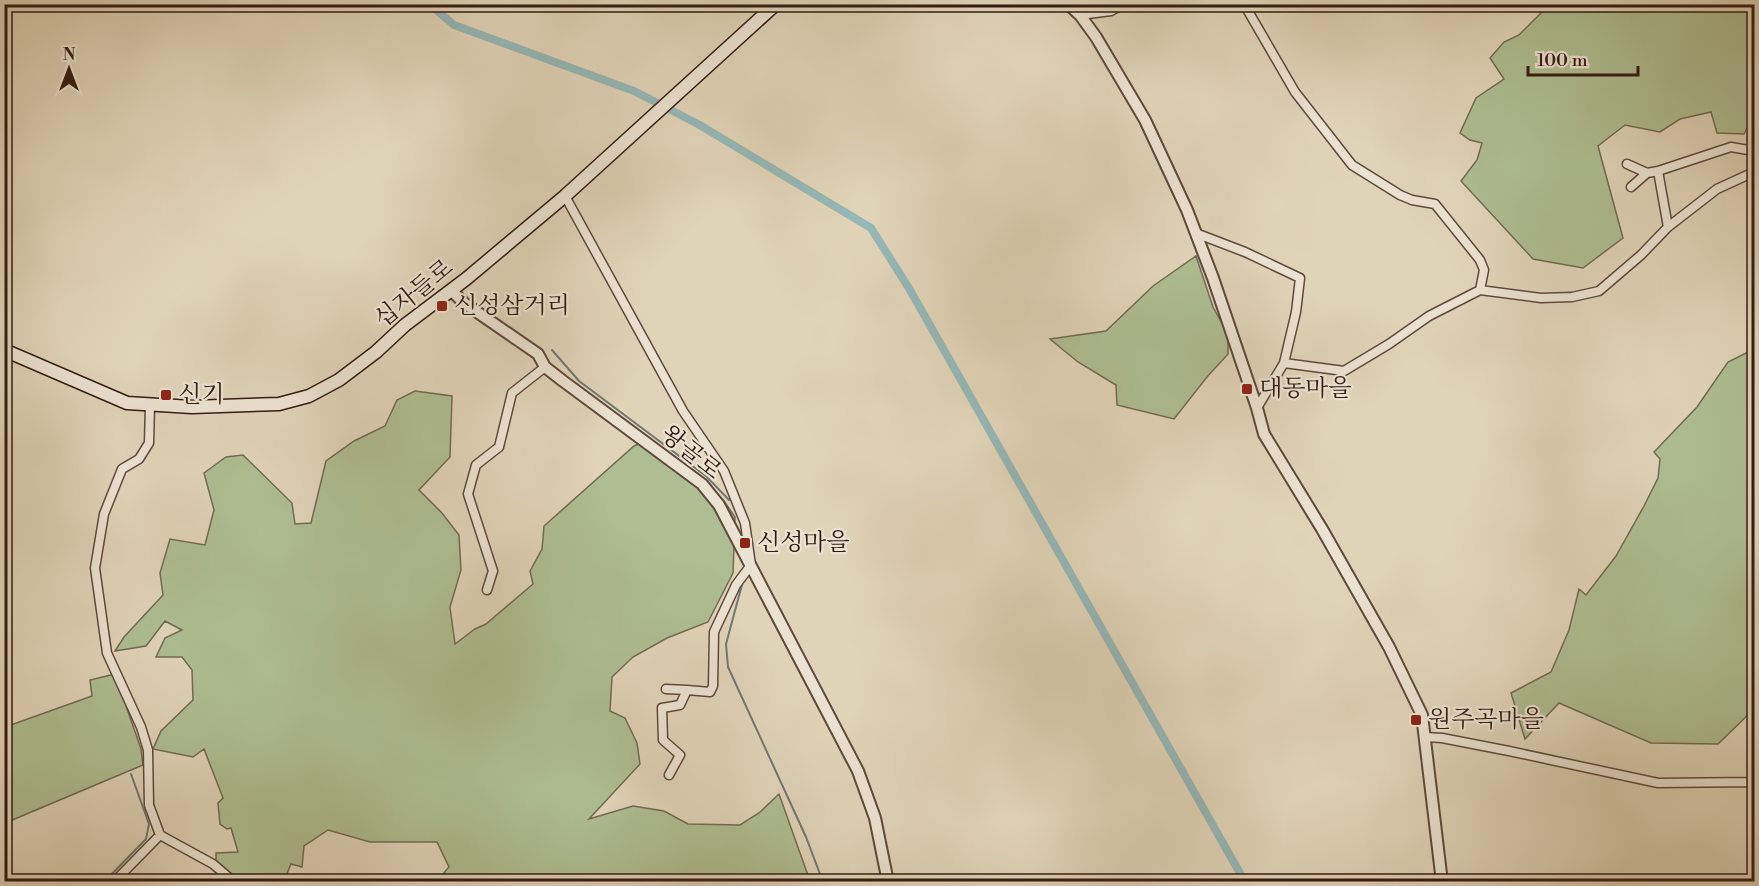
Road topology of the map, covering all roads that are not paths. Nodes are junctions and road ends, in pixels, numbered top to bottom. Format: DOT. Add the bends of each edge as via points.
graph roads {
  1 [pos="776,4"];
  2 [pos="1068,4"];
  3 [pos="1123,4"];
  4 [pos="1244,4"];
  5 [pos="1080,15"];
  6 [pos="1755,151"];
  7 [pos="1627,164"];
  8 [pos="1658,171"];
  9 [pos="1755,172"];
  10 [pos="1647,173"];
  11 [pos="1631,187"];
  12 [pos="565,196"];
  13 [pos="1668,227"];
  14 [pos="1198,234"];
  15 [pos="1480,290"];
  16 [pos="452,291"];
  17 [pos="4,351"];
  18 [pos="1284,363"];
  19 [pos="546,367"];
  20 [pos="150,405"];
  21 [pos="1257,408"];
  22 [pos="751,565"];
  23 [pos="487,590"];
  24 [pos="666,689"];
  25 [pos="687,690"];
  26 [pos="1425,737"];
  27 [pos="669,775"];
  28 [pos="1754,780"];
  29 [pos="1755,797"];
  30 [pos="160,835"];
  31 [pos="114,882"];
  32 [pos="234,882"];
  33 [pos="888,882"];
  34 [pos="1442,882"];
  1 -- 12 [label="main road, 십자들로"];
  2 -- 5 [label="street"];
  3 -- 5 [label="street"];
  4 -- 15 [label="street" via="1295,92 1352,165 1400,195 1435,204 1480,260 1484,270"];
  5 -- 14 [label="street" via="1145,120"];
  6 -- 8 [label="street" via="1731,147"];
  7 -- 10 [label="street"];
  8 -- 10 [label="street"];
  8 -- 13 [label="street"];
  9 -- 13 [label="street" via="1717,189"];
  10 -- 11 [label="street"];
  12 -- 16 [label="main road, 십자들로"];
  12 -- 22 [label="street" via="683,411 724,471 745,523"];
  13 -- 15 [label="street" via="1599,291 1541,298"];
  14 -- 18 [label="street" via="1300,278"];
  14 -- 21 [label="street"];
  15 -- 18 [label="street" via="1429,316 1344,370"];
  16 -- 19 [label="street, 왕골로" via="538,354"];
  16 -- 20 [label="main road, 십자들로" via="339,380 309,396 279,404"];
  17 -- 20 [label="main road, 십자들로" via="127,404"];
  18 -- 21 [label="street"];
  19 -- 22 [label="street, 왕골로" via="702,484 719,505"];
  19 -- 23 [label="street" via="512,393 499,447 476,465 468,494 493,572"];
  20 -- 30 [label="street" via="149,443 139,459 122,469 104,514 96,568 106,653 141,727 149,756 149,806"];
  21 -- 26 [label="street" via="1264,435 1401,669 1422,715"];
  22 -- 25 [label="street" via="736,585 714,632 710,692"];
  22 -- 33 [label="street, 왕골로" via="858,771 875,818"];
  24 -- 25 [label="street"];
  25 -- 27 [label="street" via="680,705 662,708 663,740 680,755"];
  26 -- 28 [label="street" via="1658,783"];
  26 -- 34 [label="street"];
  28 -- 29 [label="street"];
  30 -- 31 [label="street"];
  30 -- 32 [label="street" via="213,864"];
}
